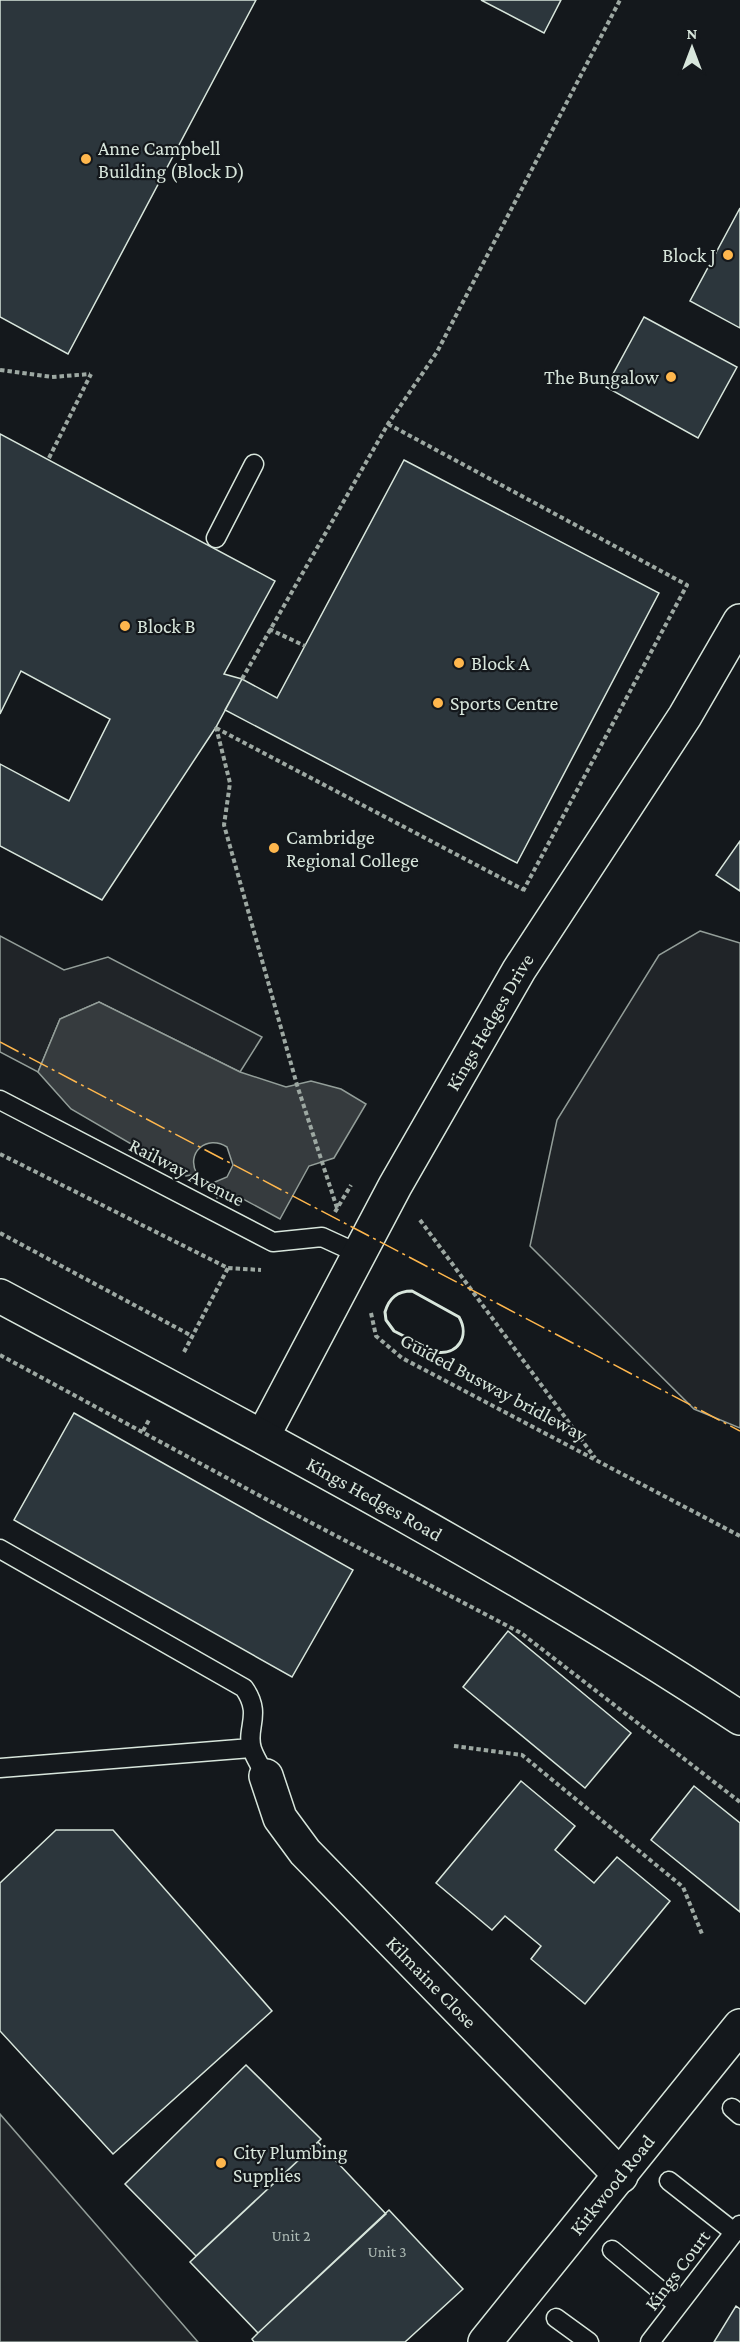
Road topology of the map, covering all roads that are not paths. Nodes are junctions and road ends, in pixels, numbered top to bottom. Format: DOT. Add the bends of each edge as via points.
graph roads {
  1 [pos="254,464"];
  2 [pos="216,538"];
  3 [pos="740,621"];
  4 [pos="0,1100"];
  5 [pos="358,1254"];
  6 [pos="0,1296"];
  7 [pos="263,1436"];
  8 [pos="0,1549"];
  9 [pos="740,1718"];
  10 [pos="258,1762"];
  11 [pos="0,1768"];
  12 [pos="740,2026"];
  13 [pos="621,2176"];
  14 [pos="669,2181"];
  15 [pos="737,2228"];
  16 [pos="612,2250"];
  17 [pos="678,2305"];
  18 [pos="556,2318"];
  19 [pos="485,2342"];
  20 [pos="589,2342"];
  21 [pos="650,2342"];
  1 -- 2 [label="lane"];
  3 -- 5 [label="street, Kings Hedges Drive" via="685,716 519,970"];
  4 -- 5 [label="lane, Railway Avenue" via="273,1242 322,1237"];
  5 -- 7 [label="street, Kings Hedges Drive"];
  6 -- 7 [label="street, Kings Hedges Road"];
  7 -- 9 [label="street, Kings Hedges Road" via="674,1674"];
  8 -- 10 [label="lane" via="244,1689 252,1699"];
  10 -- 11 [label="lane"];
  10 -- 13 [label="street, Kilmaine Close" via="280,1818 305,1852"];
  12 -- 13 [label="street, Kirkwood Road"];
  13 -- 19 [label="street, Kirkwood Road"];
  14 -- 15 [label="lane"];
  15 -- 17 [label="lane, Kings Court"];
  16 -- 17 [label="lane"];
  17 -- 21 [label="lane, Kings Court"];
  18 -- 20 [label="lane"];
}
